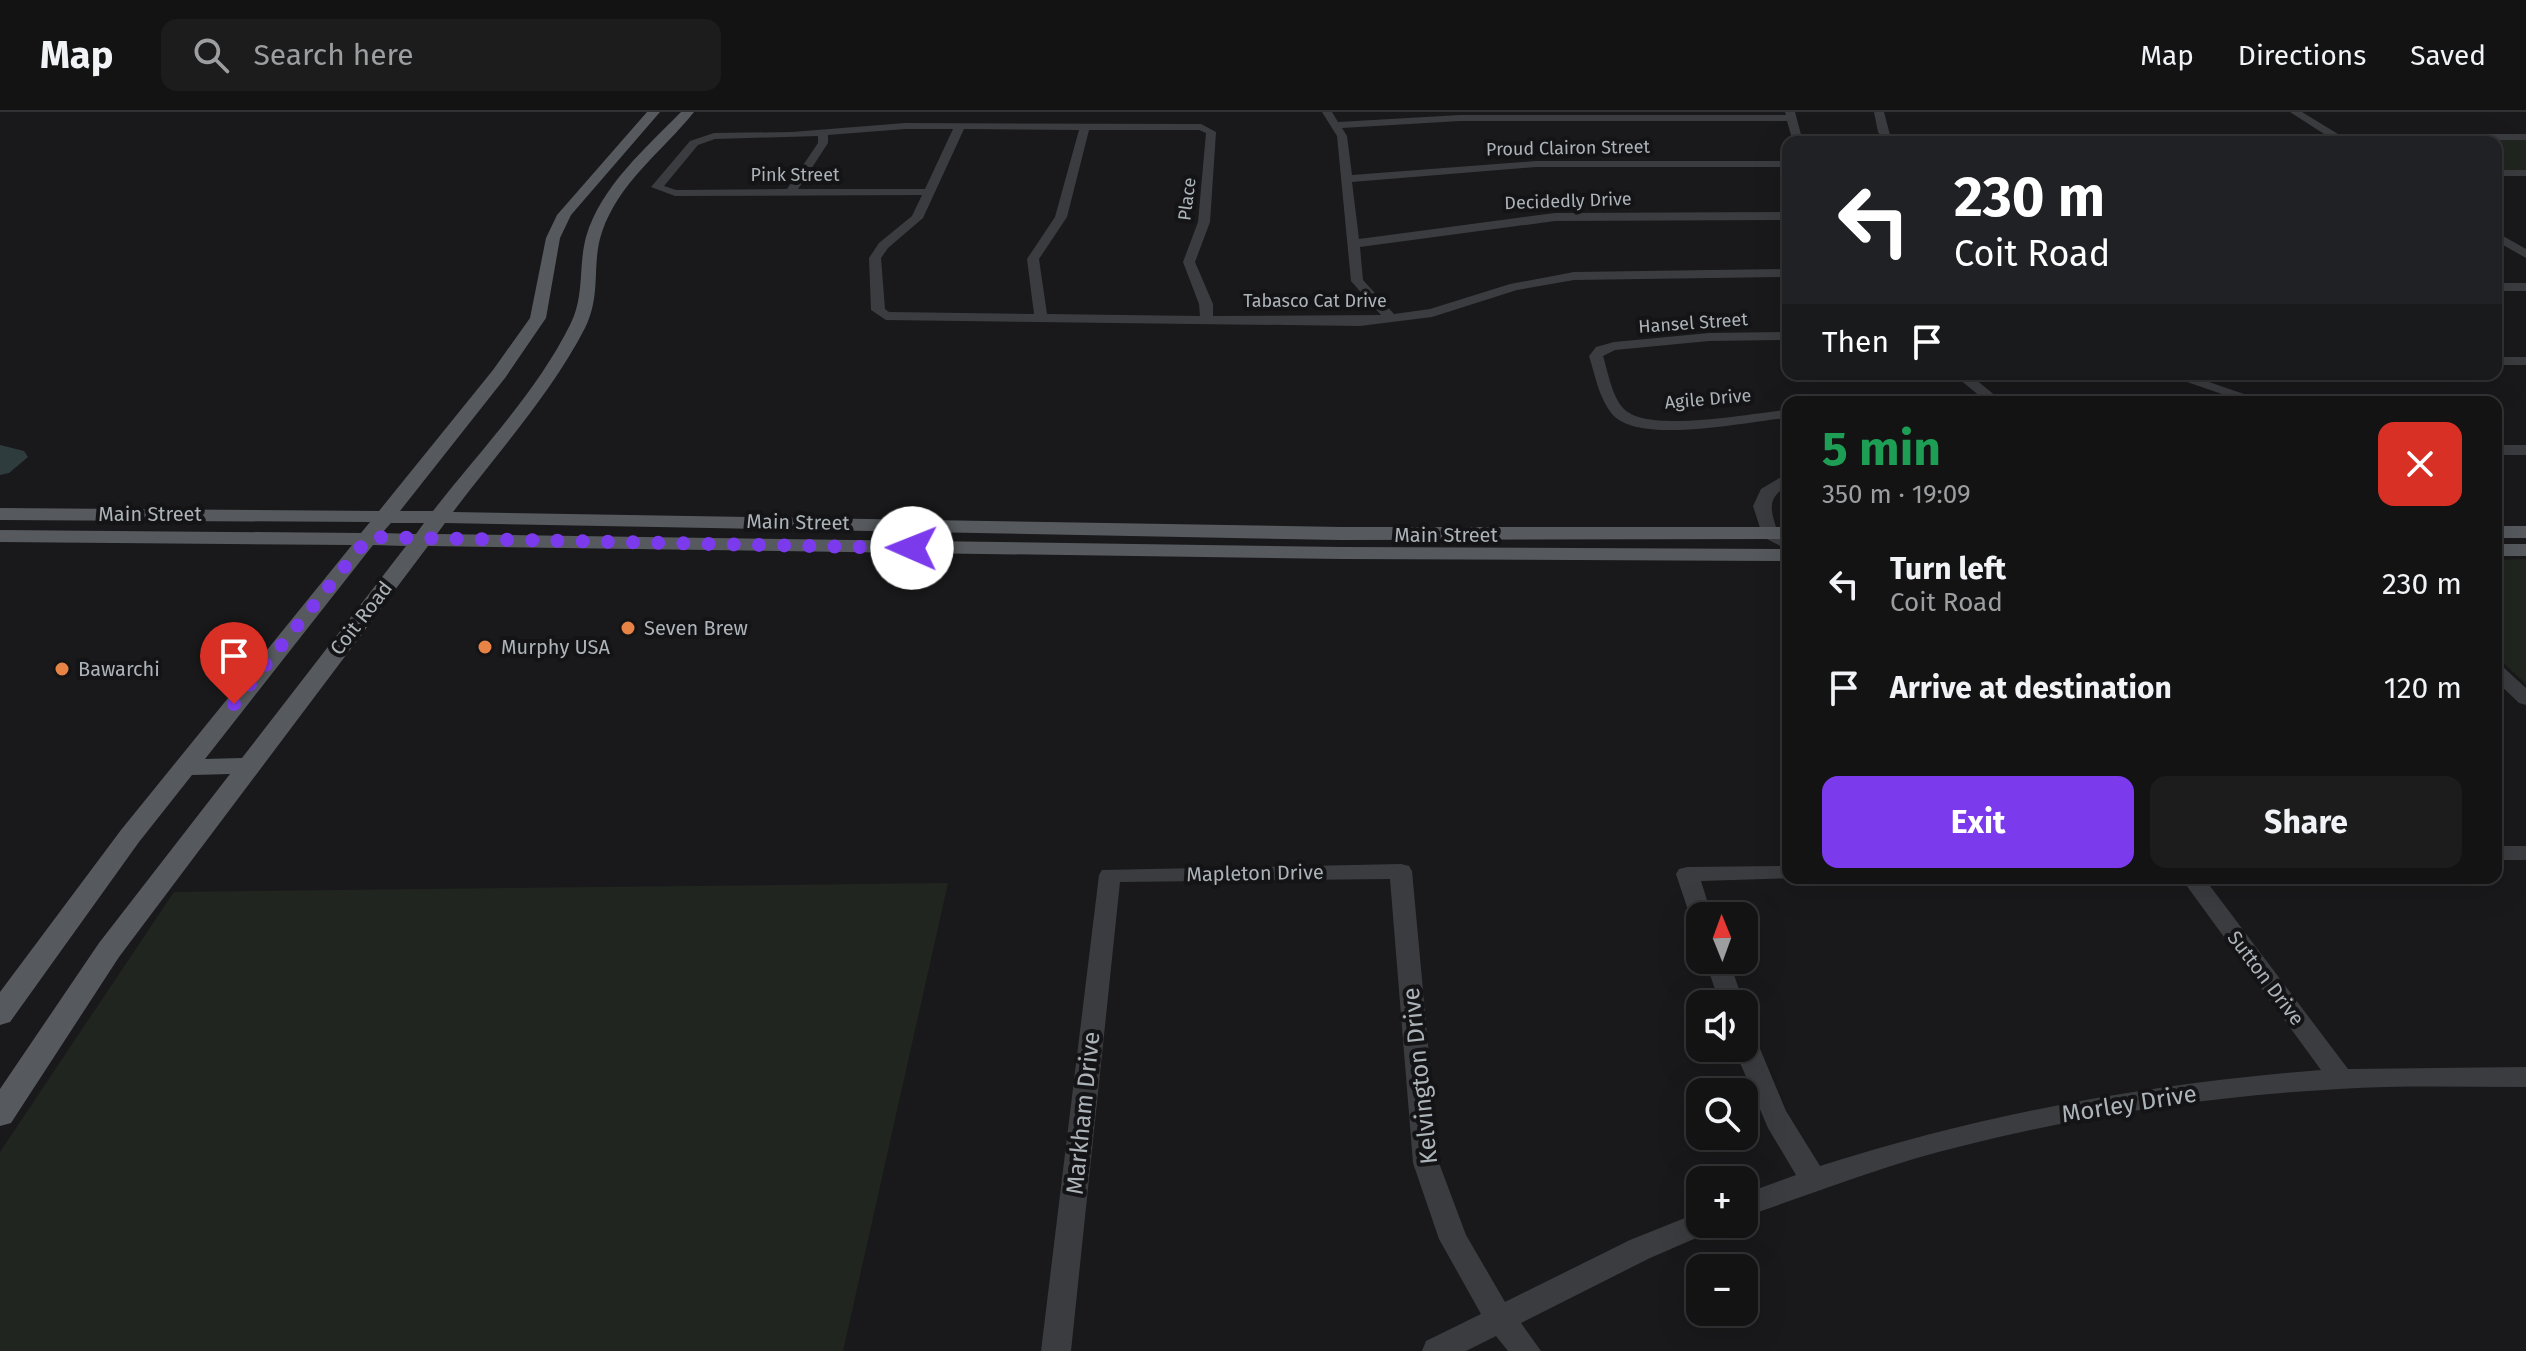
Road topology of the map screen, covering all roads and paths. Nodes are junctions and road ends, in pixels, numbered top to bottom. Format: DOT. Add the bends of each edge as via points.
graph roads {
  1 [pos="654,112"];
  2 [pos="688,112"];
  3 [pos="1144,112"];
  4 [pos="1327,112"];
  5 [pos="1879,112"];
  6 [pos="2295,112"];
  7 [pos="1791,115"];
  8 [pos="1337,125"];
  9 [pos="960,126"];
  10 [pos="1085,126"];
  11 [pos="1142,126"];
  12 [pos="823,133"];
  13 [pos="1796,136"];
  14 [pos="1887,136"];
  15 [pos="2334,136"];
  16 [pos="2502,137"];
  17 [pos="2526,137"];
  18 [pos="1782,164"];
  19 [pos="2502,173"];
  20 [pos="2526,173"];
  21 [pos="1349,179"];
  22 [pos="929,192"];
  23 [pos="790,193"];
  24 [pos="1782,216"];
  25 [pos="2502,240"];
  26 [pos="1352,244"];
  27 [pos="2526,254"];
  28 [pos="1782,273"];
  29 [pos="2502,287"];
  30 [pos="2526,287"];
  31 [pos="1041,318"];
  32 [pos="1207,319"];
  33 [pos="1391,319"];
  34 [pos="1782,336"];
  35 [pos="2502,361"];
  36 [pos="2526,361"];
  37 [pos="1968,380"];
  38 [pos="2193,380"];
  39 [pos="1988,396"];
  40 [pos="2242,396"];
  41 [pos="1782,415"];
  42 [pos="1631,420"];
  43 [pos="2502,450"];
  44 [pos="2526,450"];
  45 [pos="1782,482"];
  46 [pos="0,514"];
  47 [pos="388,514"];
  48 [pos="441,515"];
  49 [pos="888,524"];
  50 [pos="2502,532"];
  51 [pos="2526,532"];
  52 [pos="1779,533"];
  53 [pos="0,536"];
  54 [pos="369,537"];
  55 [pos="425,537"];
  56 [pos="1324,545"];
  57 [pos="880,547"];
  58 [pos="2502,550"];
  59 [pos="2526,550"];
  60 [pos="1782,555"];
  61 [pos="2502,677"];
  62 [pos="2526,699"];
  63 [pos="247,766"];
  64 [pos="185,767"];
  65 [pos="2502,853"];
  66 [pos="2526,853"];
  67 [pos="1401,871"];
  68 [pos="1782,873"];
  69 [pos="1110,875"];
  70 [pos="2196,884"];
  71 [pos="1696,902"];
  72 [pos="0,1014"];
  73 [pos="1752,1062"];
  74 [pos="2526,1077"];
  75 [pos="2341,1079"];
  76 [pos="0,1114"];
  77 [pos="1813,1178"];
  78 [pos="1758,1200"];
  79 [pos="1686,1230"];
  80 [pos="1499,1318"];
  81 [pos="1056,1351"];
  82 [pos="1437,1351"];
  83 [pos="1526,1351"];
  1 -- 47 [label="main road" via="564,215 553,238 538,318"];
  2 -- 48 [label="main road, Coit Road" via="602,214 590,256 585,315 548,374"];
  3 -- 11 [label="street"];
  4 -- 8 [label="street"];
  5 -- 14 [label="street"];
  6 -- 15 [label="street"];
  7 -- 8 [label="street" via="1471,118"];
  7 -- 13 [label="street"];
  8 -- 21 [label="street"];
  9 -- 10 [label="street"];
  9 -- 12 [label="street"];
  9 -- 22 [label="street"];
  10 -- 11 [label="street"];
  10 -- 31 [label="street" via="1061,217 1033,259"];
  11 -- 32 [label="street, Place" via="1211,132 1205,215 1189,262"];
  12 -- 23 [label="street" via="823,143"];
  12 -- 23 [label="street, Pink Street" via="705,138 694,143 658,185 660,190"];
  16 -- 17 [label="street"];
  18 -- 21 [label="street, Proud Clairon Street" via="1536,164"];
  19 -- 20 [label="street"];
  21 -- 26 [label="street"];
  22 -- 23 [label="street, Pink Street"];
  22 -- 31 [label="street, Tabasco Cat Drive" via="915,220 875,258 878,310 885,316"];
  24 -- 26 [label="street, Decidedly Drive" via="1538,218"];
  25 -- 27 [label="street"];
  26 -- 33 [label="street" via="1358,284"];
  28 -- 33 [label="street, Tabasco Cat Drive" via="1565,277"];
  29 -- 30 [label="street"];
  31 -- 32 [label="street, Tabasco Cat Drive"];
  32 -- 33 [label="street, Tabasco Cat Drive"];
  34 -- 42 [label="street, Hansel Street" via="1697,338 1601,350 1596,358 1617,411"];
  35 -- 36 [label="street"];
  37 -- 39 [label="street"];
  38 -- 40 [label="street"];
  41 -- 42 [label="street, Agile Drive" via="1672,424"];
  43 -- 44 [label="street"];
  45 -- 52 [label="street" via="1762,501 1762,516"];
  46 -- 47 [label="main road, Main Street"];
  47 -- 48 [label="main road, Main Street"];
  47 -- 54 [label="main road"];
  48 -- 49 [label="main road, Main Street"];
  48 -- 55 [label="main road, Coit Road"];
  49 -- 56 [label="main road, Main Street"];
  49 -- 57 [label="main road"];
  50 -- 51 [label="main road"];
  52 -- 56 [label="main road, Main Street"];
  53 -- 54 [label="main road, Main Street"];
  54 -- 55 [label="main road, Main Street"];
  54 -- 64 [label="main road"];
  55 -- 57 [label="main road, Main Street"];
  55 -- 63 [label="main road, Coit Road"];
  56 -- 57 [label="main road, Main Street"];
  56 -- 60 [label="main road, Main Street"];
  58 -- 59 [label="main road"];
  61 -- 62 [label="street"];
  63 -- 64 [label="main road"];
  63 -- 76 [label="main road, Coit Road" via="109,950"];
  64 -- 72 [label="main road"];
  65 -- 66 [label="street"];
  67 -- 69 [label="street, Mapleton Drive"];
  67 -- 80 [label="street, Kelvington Drive" via="1426,1163 1453,1239"];
  68 -- 71 [label="street" via="1687,874"];
  69 -- 81 [label="street, Markham Drive"];
  70 -- 75 [label="street, Sutton Drive"];
  73 -- 77 [label="street" via="1768,1108"];
  74 -- 75 [label="street, Morley Drive"];
  75 -- 77 [label="street, Morley Drive" via="2077,1111 1991,1128"];
  77 -- 78 [label="street, Morley Drive"];
  79 -- 80 [label="street"];
  80 -- 82 [label="street"];
  80 -- 83 [label="street, Kelvington Drive"];
}
